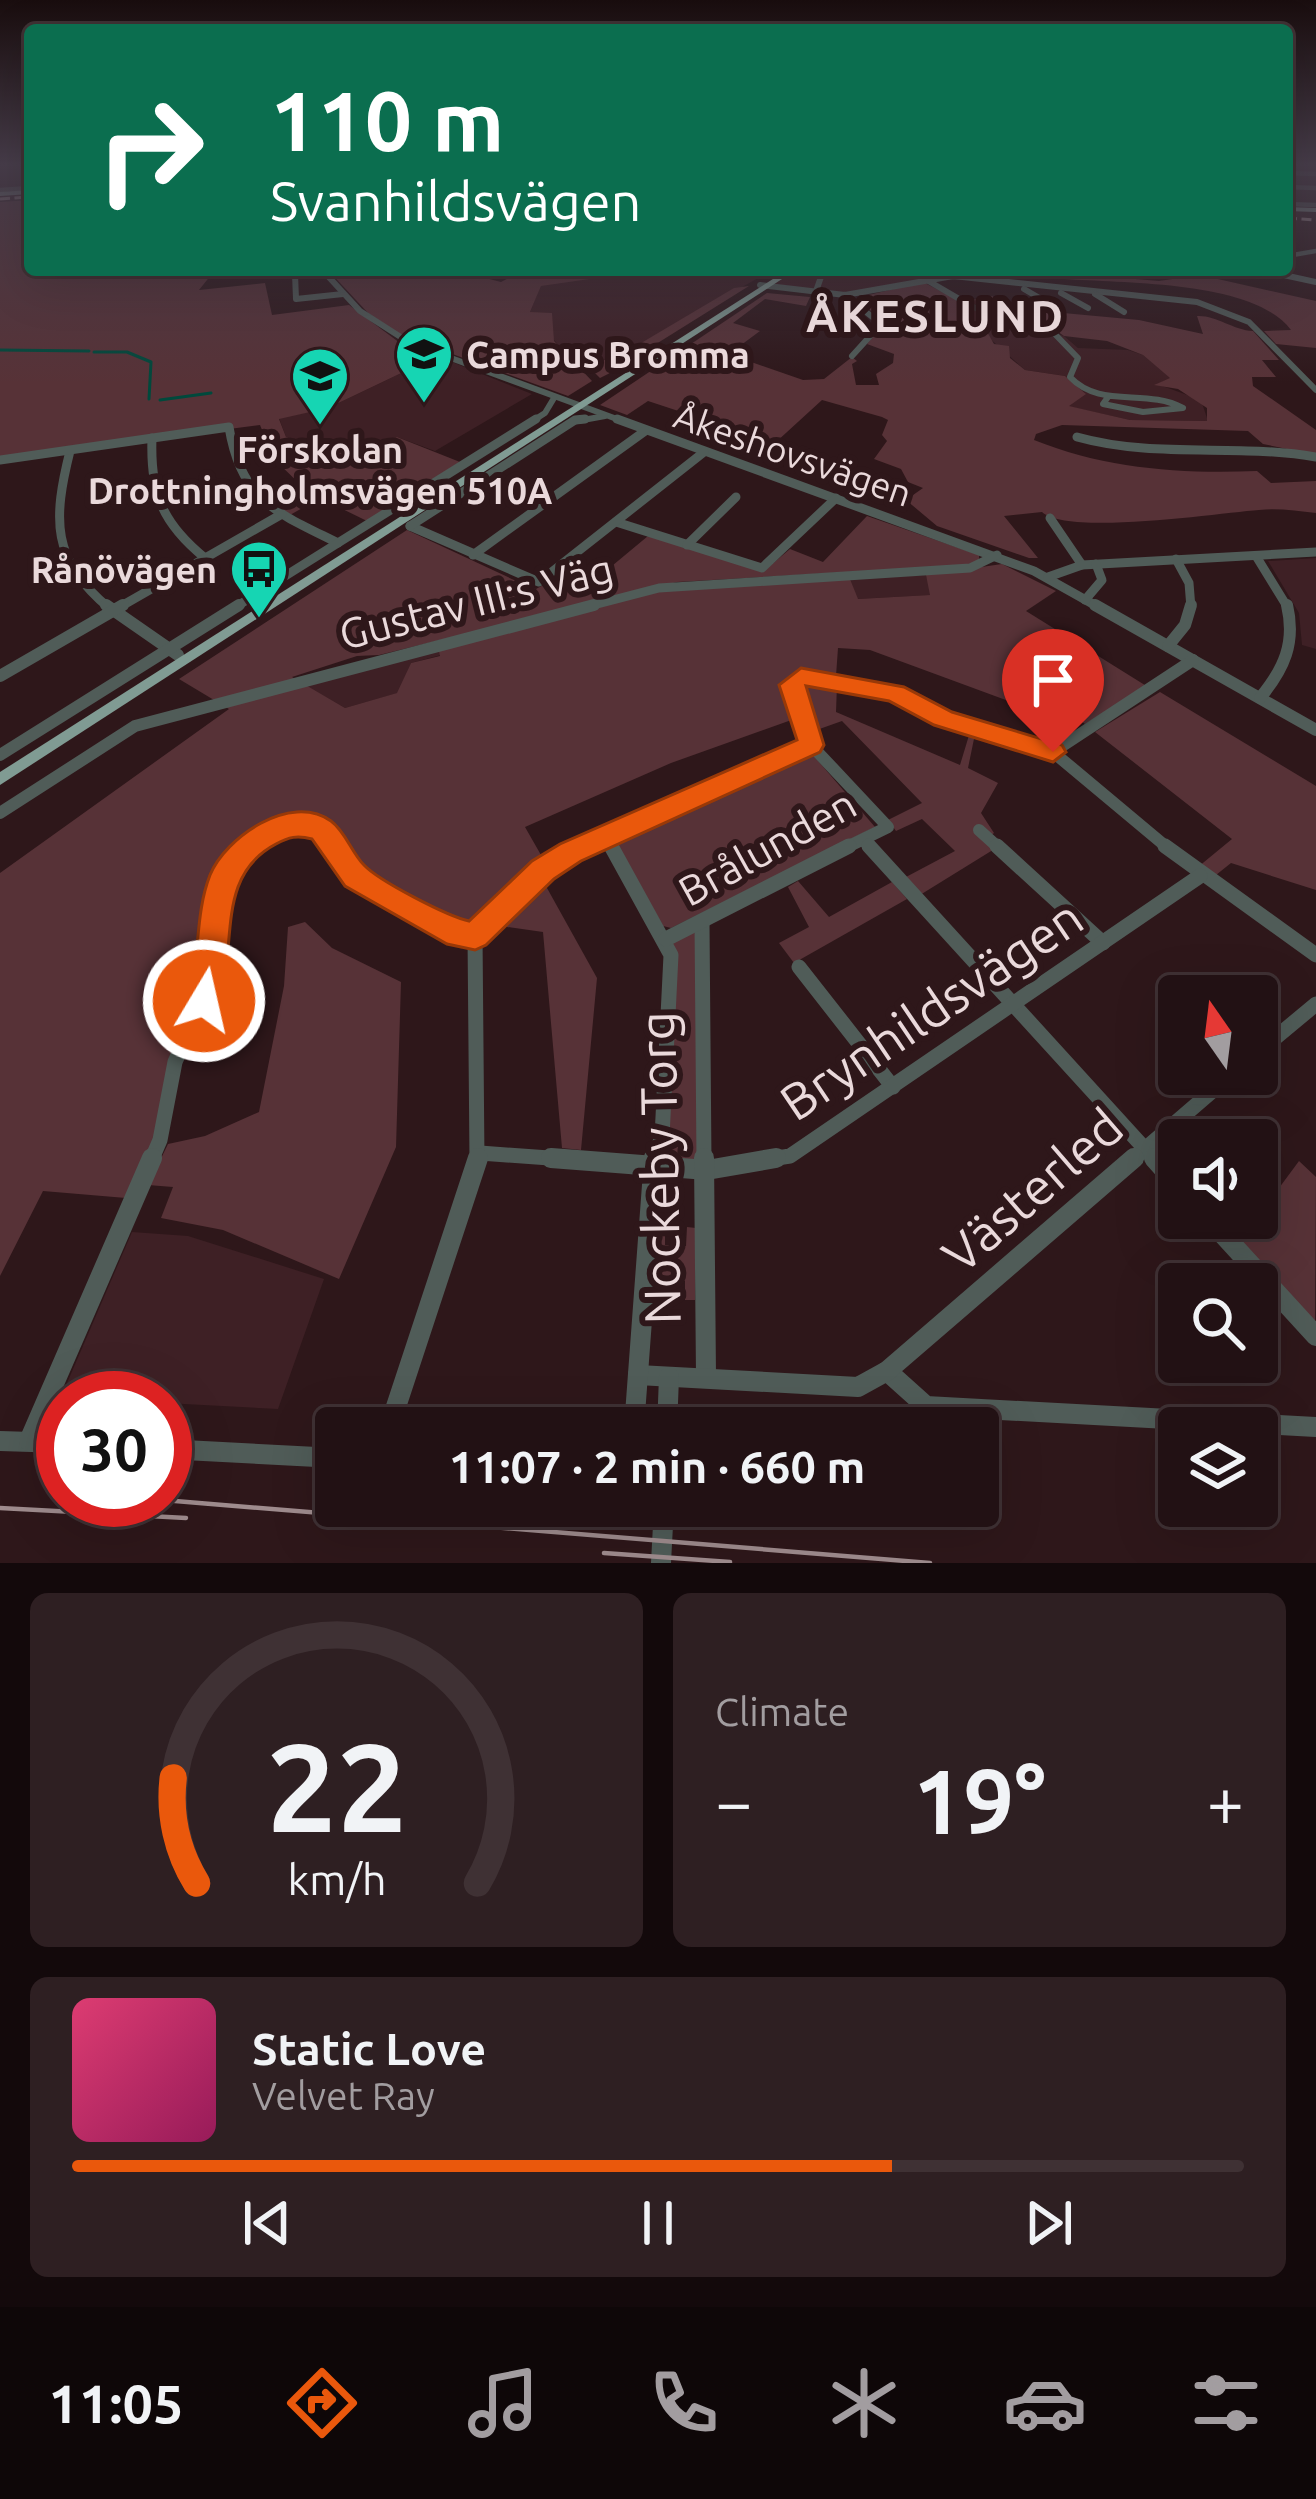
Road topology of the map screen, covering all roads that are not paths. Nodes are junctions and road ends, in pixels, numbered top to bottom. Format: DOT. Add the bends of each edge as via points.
graph roads {
  1 [pos="295,276"];
  2 [pos="327,276"];
  3 [pos="779,276"];
  4 [pos="821,276"];
  5 [pos="935,276"];
  6 [pos="963,276"];
  7 [pos="1004,276"];
  8 [pos="923,279"];
  9 [pos="1004,284"];
  10 [pos="763,286"];
  11 [pos="1023,289"];
  12 [pos="1060,292"];
  13 [pos="1095,292"];
  14 [pos="343,294"];
  15 [pos="815,294"];
  16 [pos="844,295"];
  17 [pos="1053,306"];
  18 [pos="1088,308"];
  19 [pos="1124,312"];
  20 [pos="440,355"];
  21 [pos="852,356"];
  22 [pos="406,373"];
  23 [pos="1316,390"];
  24 [pos="1108,397"];
  25 [pos="554,398"];
  26 [pos="580,408"];
  27 [pos="604,416"];
  28 [pos="646,431"];
  29 [pos="1077,437"];
  30 [pos="152,438"];
  31 [pos="70,451"];
  32 [pos="704,452"];
  33 [pos="1316,457"];
  34 [pos="0,460"];
  35 [pos="736,497"];
  36 [pos="836,498"];
  37 [pos="282,514"];
  38 [pos="1049,518"];
  39 [pos="616,522"];
  40 [pos="338,543"];
  41 [pos="687,545"];
  42 [pos="1316,552"];
  43 [pos="473,555"];
  44 [pos="997,555"];
  45 [pos="1256,556"];
  46 [pos="206,558"];
  47 [pos="1176,560"];
  48 [pos="1096,564"];
  49 [pos="1082,565"];
  50 [pos="1048,577"];
  51 [pos="1085,600"];
  52 [pos="110,612"];
  53 [pos="1168,646"];
  54 [pos="177,654"];
  55 [pos="1193,660"];
  56 [pos="0,676"];
  57 [pos="1260,698"];
  58 [pos="1316,730"];
  59 [pos="811,745"];
  60 [pos="1053,752"];
  61 [pos="0,755"];
  62 [pos="0,768"];
  63 [pos="0,779"];
  64 [pos="0,812"];
  65 [pos="979,830"];
  66 [pos="605,836"];
  67 [pos="863,840"];
  68 [pos="1200,876"];
  69 [pos="702,922"];
  70 [pos="475,935"];
  71 [pos="666,939"];
  72 [pos="1103,943"];
  73 [pos="1316,956"];
  74 [pos="800,967"];
  75 [pos="1316,1004"];
  76 [pos="1013,1005"];
  77 [pos="1278,1036"];
  78 [pos="893,1087"];
  79 [pos="1207,1095"];
  80 [pos="1144,1148"];
  81 [pos="480,1153"];
  82 [pos="1158,1163"];
  83 [pos="650,1169"];
  84 [pos="707,1170"];
  85 [pos="1227,1239"];
  86 [pos="1316,1336"];
  87 [pos="887,1371"];
  88 [pos="638,1375"];
  89 [pos="706,1376"];
  90 [pos="669,1377"];
  91 [pos="396,1407"];
  92 [pos="636,1407"];
  93 [pos="668,1407"];
  94 [pos="1316,1427"];
  95 [pos="0,1441"];
  96 [pos="29,1441"];
  97 [pos="36,1441"];
  98 [pos="192,1450"];
  99 [pos="315,1457"];
  100 [pos="663,1527"];
  101 [pos="661,1563"];
  1 -- 14 [label="street" via="296,299"];
  2 -- 14 [label="street, Åkeshovsvägen"];
  3 -- 10 [label="main road"];
  4 -- 15 [label="street"];
  5 -- 8 [label="street"];
  6 -- 9 [label="street"];
  7 -- 9 [label="street"];
  8 -- 16 [label="street"];
  8 -- 24 [label="street" via="973,307 1056,332 1078,358 1072,382"];
  9 -- 13 [label="street"];
  10 -- 15 [label="street"];
  10 -- 26 [label="main road"];
  11 -- 17 [label="street"];
  12 -- 18 [label="street"];
  13 -- 19 [label="street"];
  13 -- 23 [label="street" via="1237,314"];
  14 -- 20 [label="street, Åkeshovsvägen" via="379,326"];
  15 -- 16 [label="street"];
  16 -- 21 [label="street" via="881,324"];
  20 -- 22 [label="street"];
  20 -- 25 [label="street, Åkeshovsvägen"];
  24 -- 24 [label="street" via="1150,396 1183,408 1144,413 1103,404"];
  25 -- 26 [label="street, Åkeshovsvägen"];
  25 -- 40 [label="street" via="545,412"];
  26 -- 27 [label="street, Åkeshovsvägen"];
  26 -- 54 [label="main road"];
  27 -- 28 [label="street, Åkeshovsvägen"];
  27 -- 43 [label="street" via="575,420 410,526"];
  28 -- 32 [label="street, Åkeshovsvägen"];
  28 -- 43 [label="street"];
  29 -- 33 [label="street" via="1136,454 1273,447"];
  30 -- 31 [label="street"];
  30 -- 37 [label="street" via="229,428 244,486"];
  30 -- 46 [label="street" via="153,497 172,529"];
  31 -- 34 [label="street"];
  31 -- 52 [label="street" via="60,536 79,579"];
  32 -- 36 [label="street, Åkeshovsvägen"];
  32 -- 39 [label="street"];
  35 -- 41 [label="street"];
  36 -- 41 [label="street" via="762,568"];
  36 -- 44 [label="street, Åkeshovsvägen"];
  37 -- 40 [label="street"];
  37 -- 46 [label="street"];
  38 -- 49 [label="street"];
  39 -- 41 [label="street"];
  39 -- 43 [label="street" via="539,582"];
  40 -- 54 [label="street"];
  42 -- 45 [label="street"];
  44 -- 50 [label="street, Åkeshovsvägen"];
  44 -- 64 [label="street, Gustav III:s Väg" via="970,568 658,588 330,672 134,726"];
  45 -- 47 [label="street"];
  45 -- 57 [label="street" via="1282,588 1294,627 1285,668"];
  46 -- 52 [label="street"];
  47 -- 48 [label="street"];
  47 -- 53 [label="street" via="1195,601"];
  48 -- 49 [label="street"];
  48 -- 51 [label="street" via="1102,580"];
  49 -- 50 [label="street"];
  50 -- 51 [label="street, Åkeshovsvägen"];
  51 -- 53 [label="street, Åkeshovsvägen"];
  52 -- 54 [label="street"];
  52 -- 56 [label="street"];
  53 -- 55 [label="street, Åkeshovsvägen"];
  54 -- 61 [label="street"];
  54 -- 62 [label="main road"];
  54 -- 63 [label="main road"];
  55 -- 57 [label="street, Åkeshovsvägen"];
  55 -- 60 [label="street"];
  57 -- 58 [label="street, Åkeshovsvägen"];
  59 -- 60 [label="street" via="791,685 801,677 895,693 943,719"];
  59 -- 66 [label="street, Brålunden"];
  59 -- 67 [label="street, Brålunden" via="888,827"];
  60 -- 68 [label="street"];
  65 -- 72 [label="street"];
  66 -- 70 [label="street" via="543,870"];
  66 -- 71 [label="street, Brålunden"];
  67 -- 69 [label="street, Brålunden"];
  67 -- 76 [label="street"];
  68 -- 72 [label="street, Brynhildsvägen"];
  68 -- 73 [label="street"];
  69 -- 71 [label="street, Brålunden"];
  69 -- 84 [label="street, Nockeby Torg"];
  70 -- 81 [label="street"];
  70 -- 96 [label="street" via="458,934 355,877 313,825 283,827 246,846 217,898 212,977 175,1062 160,1140"];
  71 -- 83 [label="street, Nockeby Torg" via="662,1137"];
  72 -- 76 [label="street, Brynhildsvägen"];
  74 -- 78 [label="street"];
  75 -- 77 [label="street"];
  76 -- 78 [label="street, Brynhildsvägen"];
  76 -- 80 [label="street"];
  78 -- 84 [label="street, Brynhildsvägen" via="790,1156"];
  79 -- 80 [label="street, Västerled"];
  80 -- 82 [label="street"];
  80 -- 87 [label="street, Västerled"];
  81 -- 83 [label="street, Brynhildsvägen"];
  81 -- 91 [label="street"];
  83 -- 84 [label="street, Brynhildsvägen"];
  83 -- 88 [label="street, Nockeby Torg"];
  84 -- 89 [label="street, Nockeby Torg"];
  85 -- 86 [label="street"];
  87 -- 89 [label="street" via="858,1387"];
  87 -- 94 [label="street" via="926,1406"];
  88 -- 90 [label="street, Nockeby Torg"];
  88 -- 92 [label="street, Nockeby Torg"];
  89 -- 90 [label="street, Nockeby Torg"];
  90 -- 93 [label="street, Nockeby Torg"];
  95 -- 96 [label="street"];
  96 -- 97 [label="street"];
  98 -- 99 [label="street"];
  100 -- 101 [label="street"];
}
